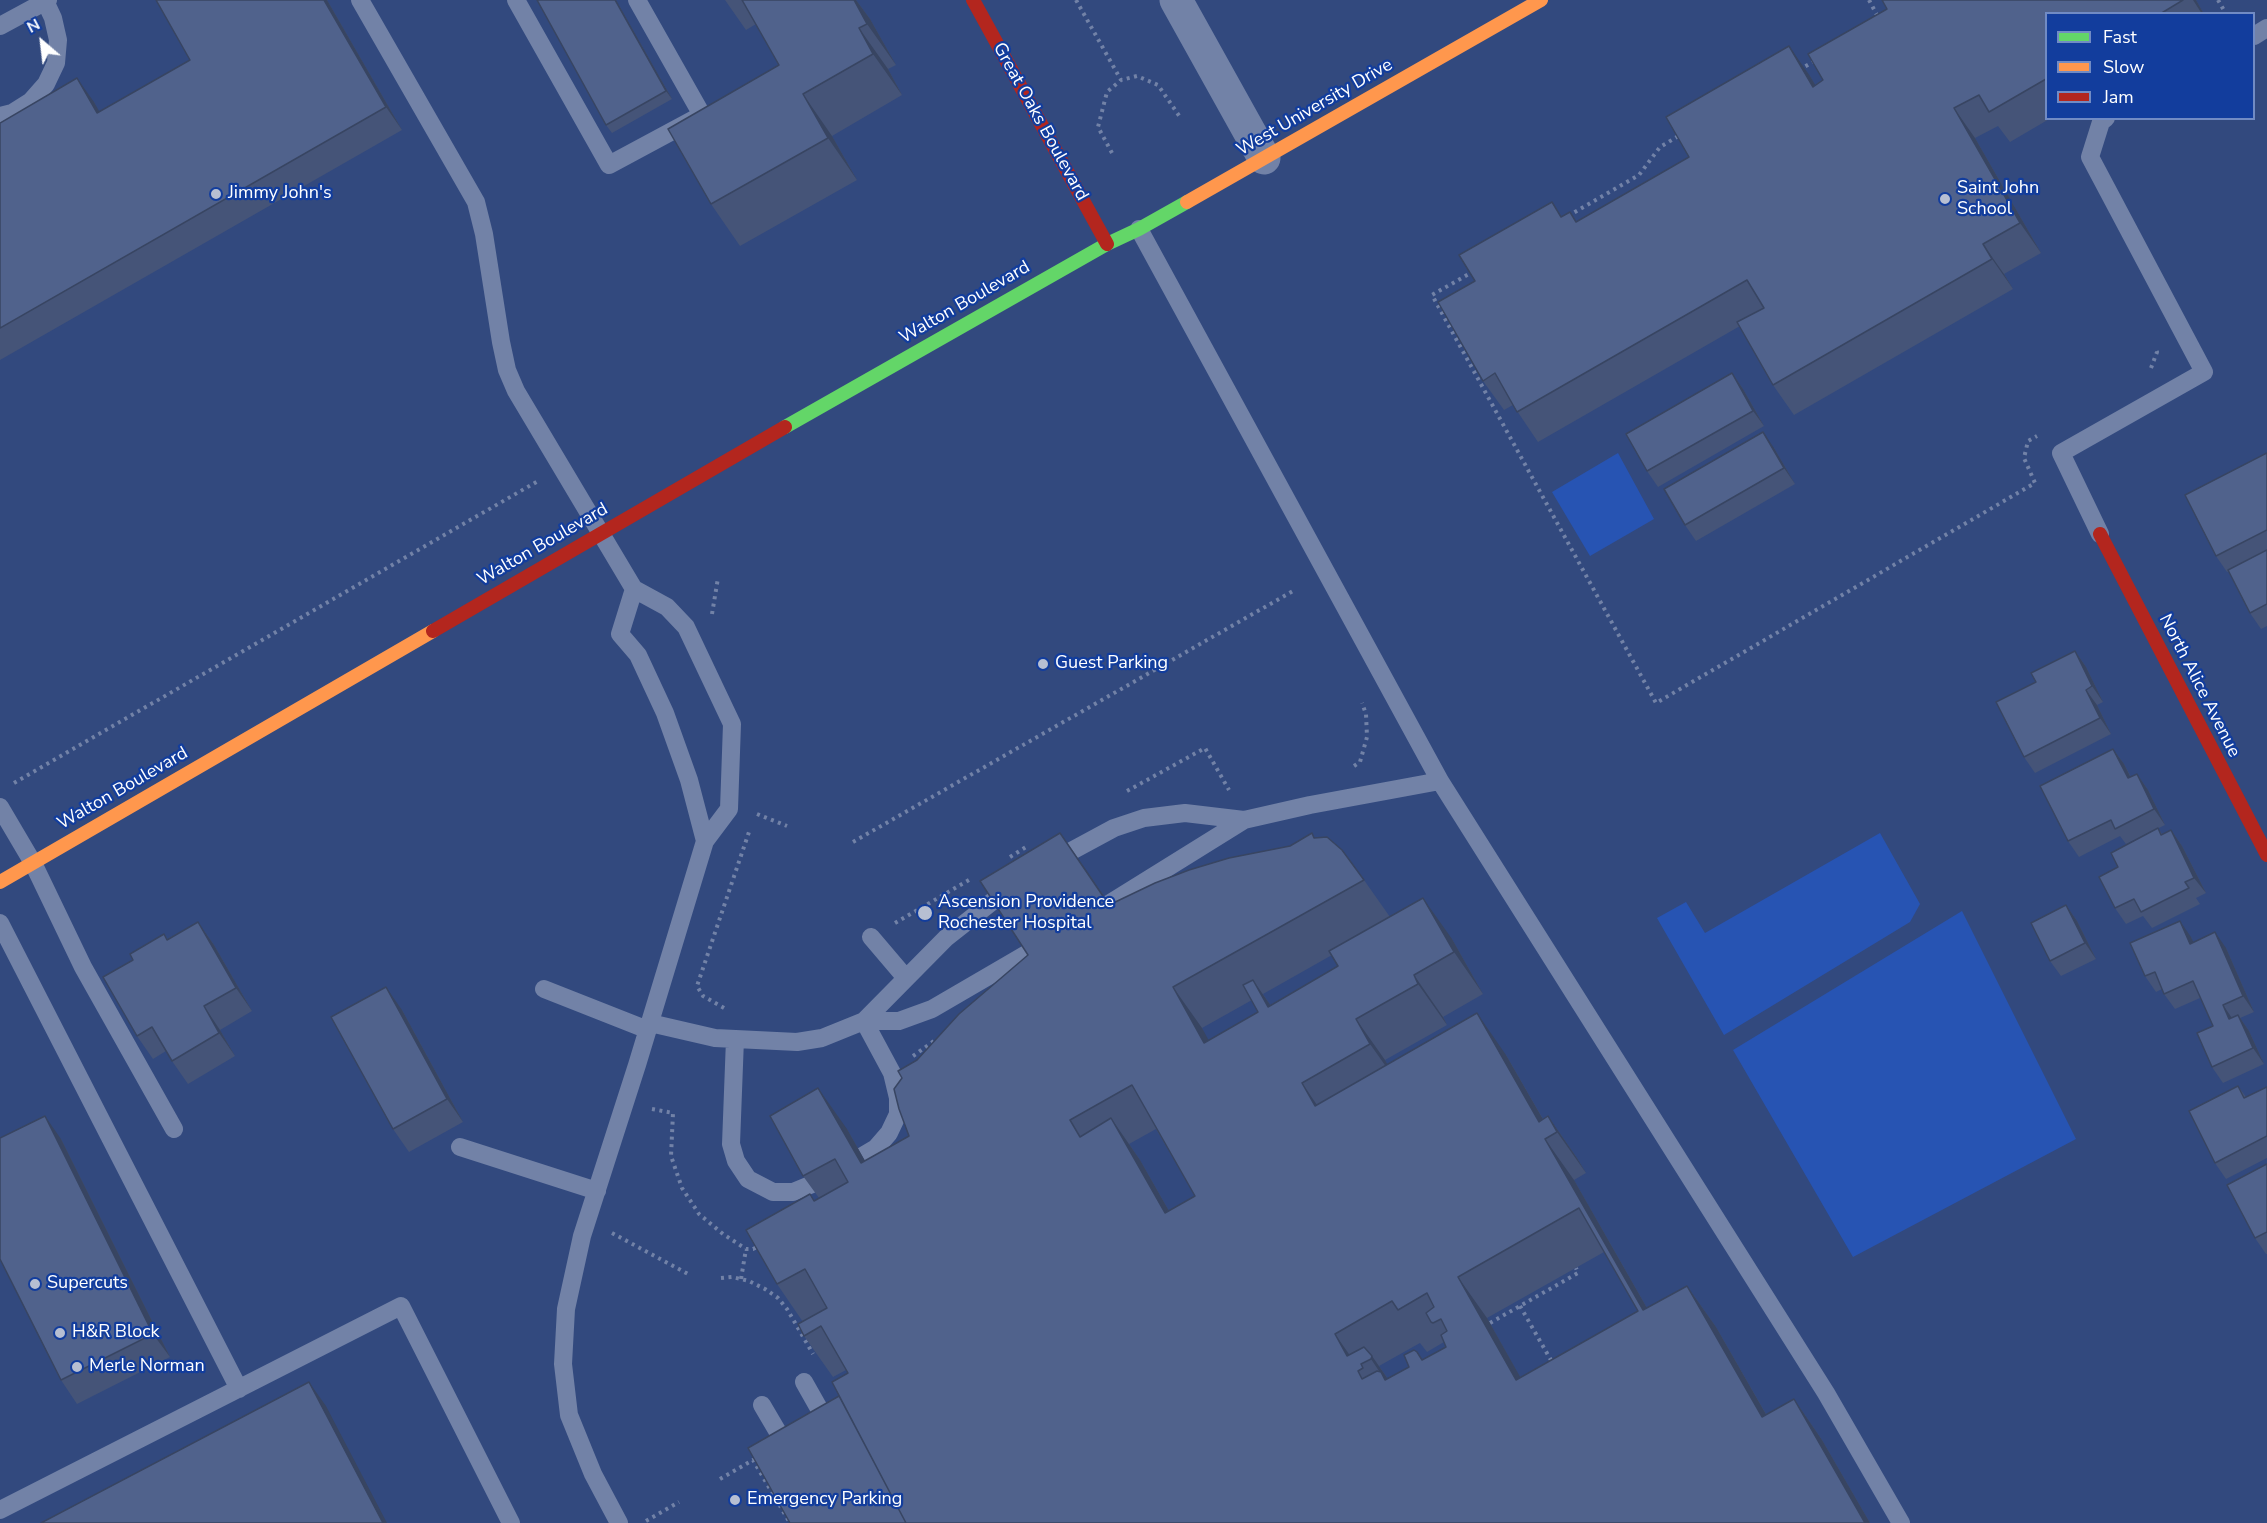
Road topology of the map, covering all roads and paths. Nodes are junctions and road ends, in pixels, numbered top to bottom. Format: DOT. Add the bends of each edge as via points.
graph roads {
  1 [pos="47,0"];
  2 [pos="360,0"];
  3 [pos="516,0"];
  4 [pos="637,0"];
  5 [pos="973,0"];
  6 [pos="1076,0"];
  7 [pos="1176,0"];
  8 [pos="1541,0"];
  9 [pos="1869,0"];
  10 [pos="1882,24"];
  11 [pos="0,26"];
  12 [pos="1821,57"];
  13 [pos="1791,74"];
  14 [pos="1121,80"];
  15 [pos="0,116"];
  16 [pos="1180,117"];
  17 [pos="2104,120"];
  18 [pos="1690,130"];
  19 [pos="1112,153"];
  20 [pos="1264,158"];
  21 [pos="1566,217"];
  22 [pos="1139,229"];
  23 [pos="1107,244"];
  24 [pos="1484,265"];
  25 [pos="2152,342"];
  26 [pos="2150,370"];
  27 [pos="2038,435"];
  28 [pos="561,468"];
  29 [pos="601,533"];
  30 [pos="2100,534"];
  31 [pos="718,578"];
  32 [pos="634,589"];
  33 [pos="1293,591"];
  34 [pos="715,622"];
  35 [pos="1356,693"];
  36 [pos="1352,769"];
  37 [pos="1440,781"];
  38 [pos="10,784"];
  39 [pos="1231,793"];
  40 [pos="1221,794"];
  41 [pos="755,805"];
  42 [pos="0,807"];
  43 [pos="753,812"];
  44 [pos="752,820"];
  45 [pos="1244,820"];
  46 [pos="788,826"];
  47 [pos="750,830"];
  48 [pos="705,841"];
  49 [pos="853,842"];
  50 [pos="2267,855"];
  51 [pos="33,863"];
  52 [pos="0,882"];
  53 [pos="0,923"];
  54 [pos="871,937"];
  55 [pos="905,978"];
  56 [pos="544,989"];
  57 [pos="732,1010"];
  58 [pos="864,1021"];
  59 [pos="649,1026"];
  60 [pos="735,1039"];
  61 [pos="938,1039"];
  62 [pos="910,1063"];
  63 [pos="642,1107"];
  64 [pos="174,1128"];
  65 [pos="460,1147"];
  66 [pos="597,1191"];
  67 [pos="608,1230"];
  68 [pos="764,1243"];
  69 [pos="746,1249"];
  70 [pos="1576,1268"];
  71 [pos="688,1274"];
  72 [pos="741,1279"];
  73 [pos="1520,1306"];
  74 [pos="1490,1323"];
  75 [pos="1554,1366"];
  76 [pos="804,1382"];
  77 [pos="239,1389"];
  78 [pos="762,1405"];
  79 [pos="838,1442"];
  80 [pos="796,1464"];
  81 [pos="720,1479"];
  82 [pos="679,1502"];
  83 [pos="0,1510"];
  84 [pos="511,1523"];
  85 [pos="618,1523"];
  86 [pos="643,1523"];
  87 [pos="790,1523"];
  88 [pos="1900,1523"];
  1 -- 11 [label="lane"];
  1 -- 15 [label="lane" via="58,40 56,63 46,84 31,101"];
  2 -- 28 [label="lane" via="476,202 507,370"];
  3 -- 4 [label="lane" via="609,165 702,115"];
  5 -- 23 [label="main road, Great Oaks Boulevard"];
  6 -- 14 [label="path"];
  7 -- 20 [label="street"];
  8 -- 20 [label="main road, West University Drive"];
  9 -- 10 [label="path"];
  12 -- 13 [label="path"];
  14 -- 16 [label="path" via="1137,76 1158,85"];
  14 -- 19 [label="path" via="1107,92 1098,127"];
  17 -- 30 [label="lane" via="2090,157 2204,372 2061,453"];
  18 -- 21 [label="path" via="1660,147 1639,175"];
  20 -- 22 [label="main road, West University Drive"];
  22 -- 23 [label="main road, West University Drive"];
  22 -- 37 [label="lane"];
  23 -- 29 [label="main road, Walton Boulevard"];
  24 -- 27 [label="path" via="1432,295 1656,703 2035,483 2024,458 2028,441"];
  25 -- 26 [label="path" via="2157,352"];
  28 -- 29 [label="lane"];
  28 -- 38 [label="path"];
  29 -- 32 [label="lane"];
  29 -- 51 [label="main road, Walton Boulevard"];
  30 -- 50 [label="main road, North Alice Avenue"];
  31 -- 34 [label="path" via="712,614"];
  32 -- 48 [label="lane" via="620,634 638,655 665,713"];
  32 -- 48 [label="lane" via="667,608 686,627 732,724 729,809"];
  33 -- 49 [label="path"];
  35 -- 36 [label="path" via="1366,714 1367,737 1360,762"];
  37 -- 45 [label="lane"];
  37 -- 88 [label="lane" via="1826,1393"];
  39 -- 40 [label="path"];
  41 -- 43 [label="path"];
  42 -- 51 [label="lane"];
  43 -- 44 [label="path"];
  43 -- 46 [label="path"];
  45 -- 55 [label="lane" via="1185,813 1144,818 1114,828 1032,872 946,938"];
  45 -- 58 [label="lane" via="932,1009 899,1022"];
  47 -- 57 [label="path" via="697,986 703,996"];
  48 -- 59 [label="lane"];
  51 -- 52 [label="main road, Walton Boulevard"];
  51 -- 64 [label="lane" via="83,966"];
  53 -- 77 [label="lane"];
  54 -- 55 [label="lane"];
  55 -- 58 [label="lane"];
  56 -- 59 [label="lane"];
  58 -- 60 [label="lane" via="822,1038 798,1042"];
  58 -- 60 [label="lane" via="892,1073 898,1113 889,1133 876,1148 793,1192 773,1192 748,1179 736,1161 731,1144"];
  59 -- 60 [label="lane"];
  59 -- 66 [label="lane"];
  61 -- 62 [label="path" via="919,1050"];
  63 -- 69 [label="path" via="673,1113 671,1156 688,1199 712,1226"];
  65 -- 66 [label="lane"];
  66 -- 85 [label="lane" via="582,1236 566,1309 563,1364 569,1415"];
  67 -- 71 [label="path"];
  68 -- 69 [label="path"];
  69 -- 72 [label="path"];
  70 -- 73 [label="path" via="1578,1273"];
  73 -- 74 [label="path"];
  73 -- 75 [label="path"];
  76 -- 79 [label="lane"];
  77 -- 83 [label="lane"];
  77 -- 84 [label="lane" via="400,1306"];
  78 -- 80 [label="lane"];
  81 -- 87 [label="path" via="753,1460"];
  82 -- 86 [label="path"];
}
